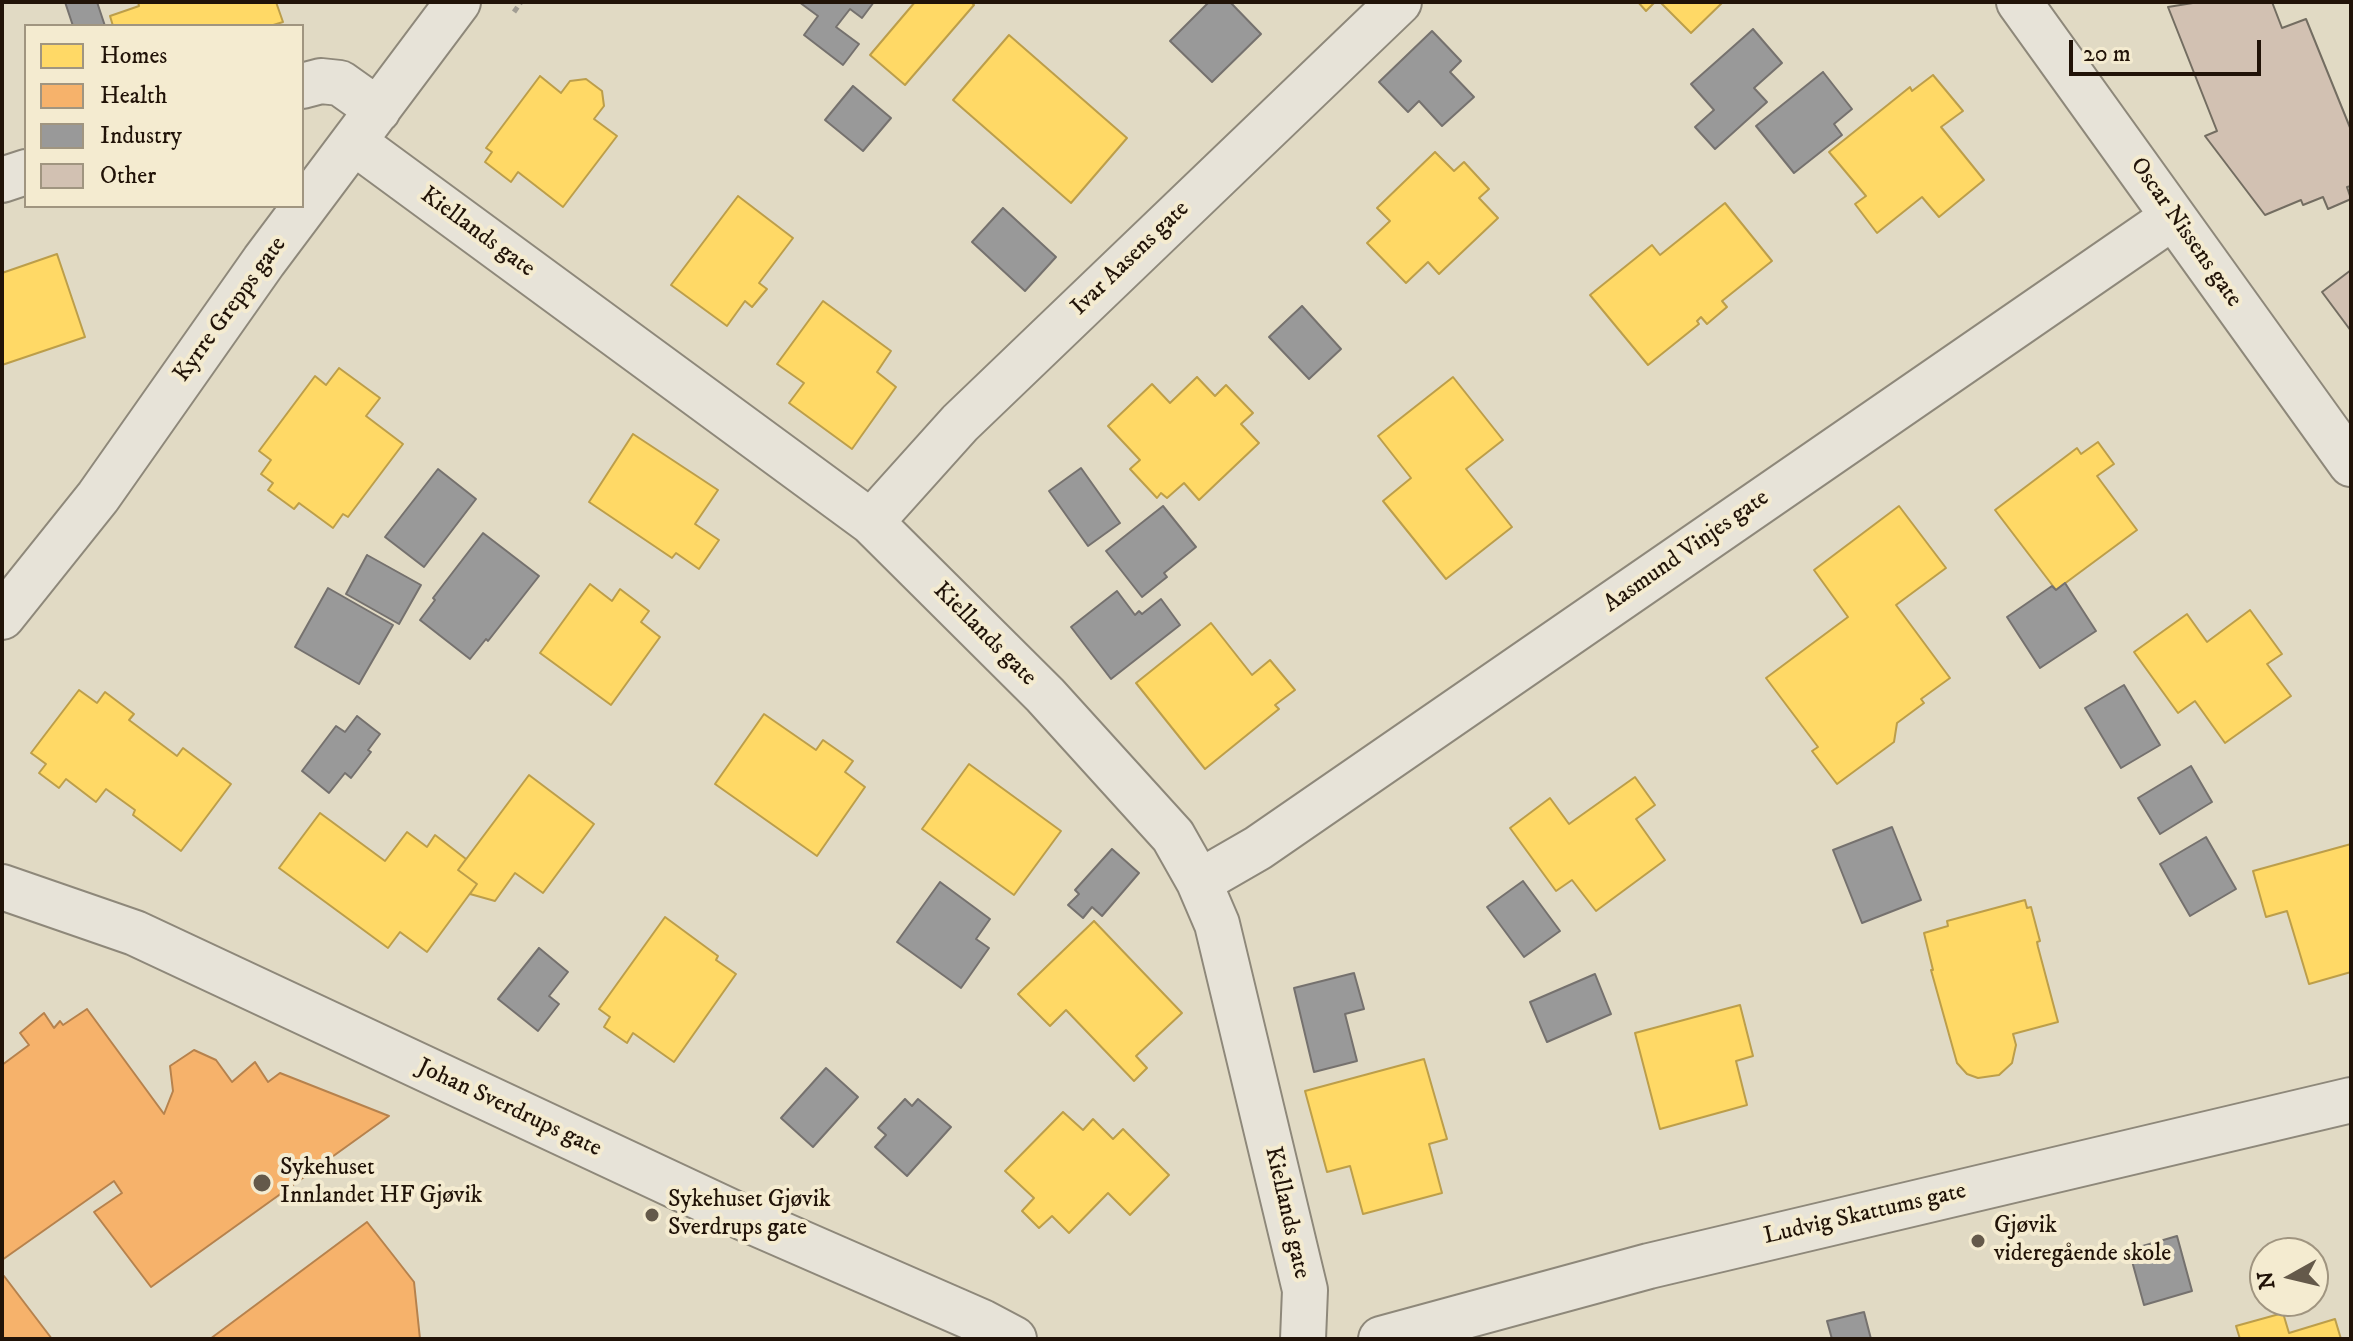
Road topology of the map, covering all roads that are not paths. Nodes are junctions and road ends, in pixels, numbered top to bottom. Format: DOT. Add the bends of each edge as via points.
graph roads {
  1 [pos="458,2"];
  2 [pos="1399,2"];
  3 [pos="2019,2"];
  4 [pos="304,85"];
  5 [pos="366,127"];
  6 [pos="24,173"];
  7 [pos="2,180"];
  8 [pos="2173,217"];
  9 [pos="2351,464"];
  10 [pos="871,522"];
  11 [pos="2,617"];
  12 [pos="1199,882"];
  13 [pos="2,887"];
  14 [pos="2351,1100"];
  15 [pos="1014,1339"];
  16 [pos="1303,1339"];
  17 [pos="1381,1339"];
  1 -- 5 [label="street, Kyrre Grepps gate"];
  2 -- 10 [label="street, Ivar Aasens gate" via="960,423"];
  3 -- 8 [label="street, Oscar Nissens gate"];
  4 -- 5 [label="street, Kiellands gate" via="340,83"];
  5 -- 10 [label="street, Kiellands gate"];
  5 -- 11 [label="street, Kyrre Grepps gate" via="264,261 98,497"];
  6 -- 7 [label="street"];
  8 -- 9 [label="street, Oscar Nissens gate"];
  8 -- 12 [label="street, Aasmund Vinjes gate" via="1271,839"];
  10 -- 12 [label="street, Kiellands gate" via="1067,719 1173,836"];
  12 -- 16 [label="street, Kiellands gate" via="1217,924 1305,1290"];
  13 -- 15 [label="street, Johan Sverdrups gate" via="135,933"];
  14 -- 17 [label="street, Ludvig Skattums gate" via="1664,1262"];
}
